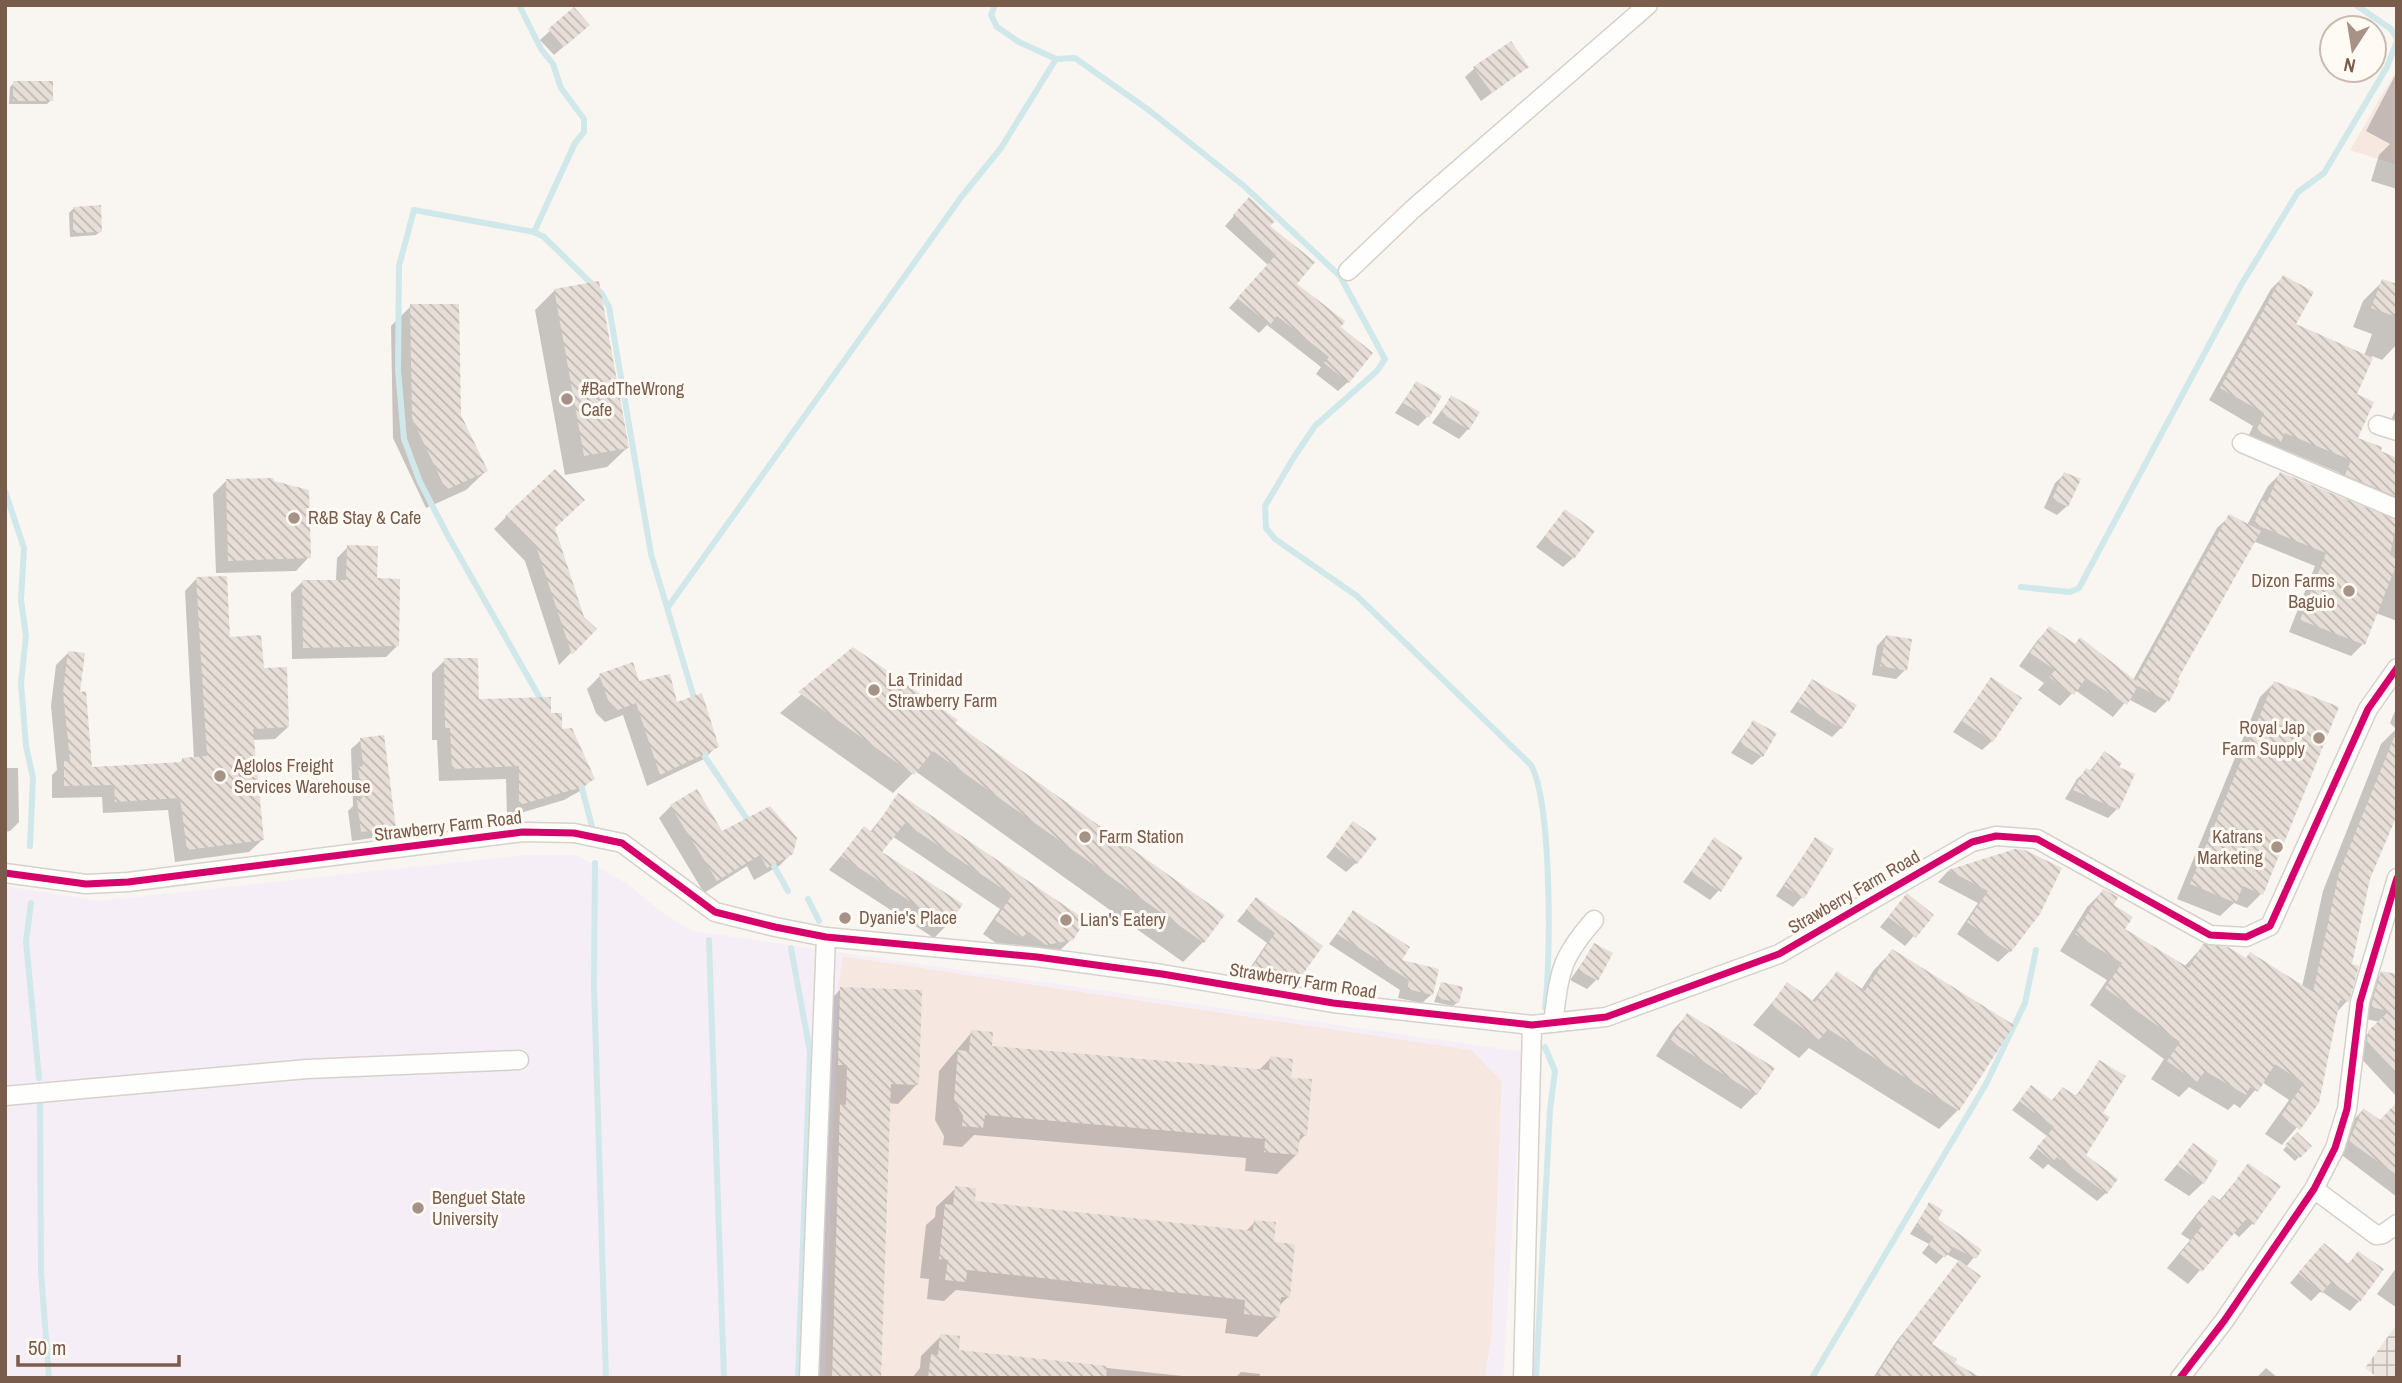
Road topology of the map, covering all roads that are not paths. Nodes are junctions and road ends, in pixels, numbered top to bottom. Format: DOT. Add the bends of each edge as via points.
graph roads {
  1 [pos="1648,5"];
  2 [pos="1348,271"];
  3 [pos="2378,425"];
  4 [pos="2397,431"];
  5 [pos="2242,443"];
  6 [pos="2397,509"];
  7 [pos="2397,668"];
  8 [pos="5,873"];
  9 [pos="2397,878"];
  10 [pos="1594,920"];
  11 [pos="826,937"];
  12 [pos="1553,1023"];
  13 [pos="1532,1025"];
  14 [pos="519,1060"];
  15 [pos="5,1096"];
  16 [pos="2314,1189"];
  17 [pos="2397,1224"];
  18 [pos="808,1378"];
  19 [pos="1523,1378"];
  20 [pos="2180,1378"];
  1 -- 2 [label="street"];
  3 -- 4 [label="street"];
  5 -- 6 [label="street"];
  7 -- 12 [label="street, Strawberry Farm Road" via="2368,709 2270,926 2246,937 2210,935 2037,839 1996,836 1972,842 1779,954 1606,1017"];
  8 -- 11 [label="street, Strawberry Farm Road" via="86,884 128,882 523,832 574,833 622,843 715,912"];
  9 -- 16 [label="street" via="2360,1002 2347,1109 2335,1148"];
  10 -- 12 [label="street" via="1563,963"];
  11 -- 13 [label="street, Strawberry Farm Road" via="1049,959 1332,1003"];
  11 -- 18 [label="street"];
  12 -- 13 [label="street, Strawberry Farm Road"];
  13 -- 19 [label="street"];
  14 -- 15 [label="street" via="307,1069"];
  16 -- 17 [label="street" via="2376,1234"];
  16 -- 20 [label="street"];
}
